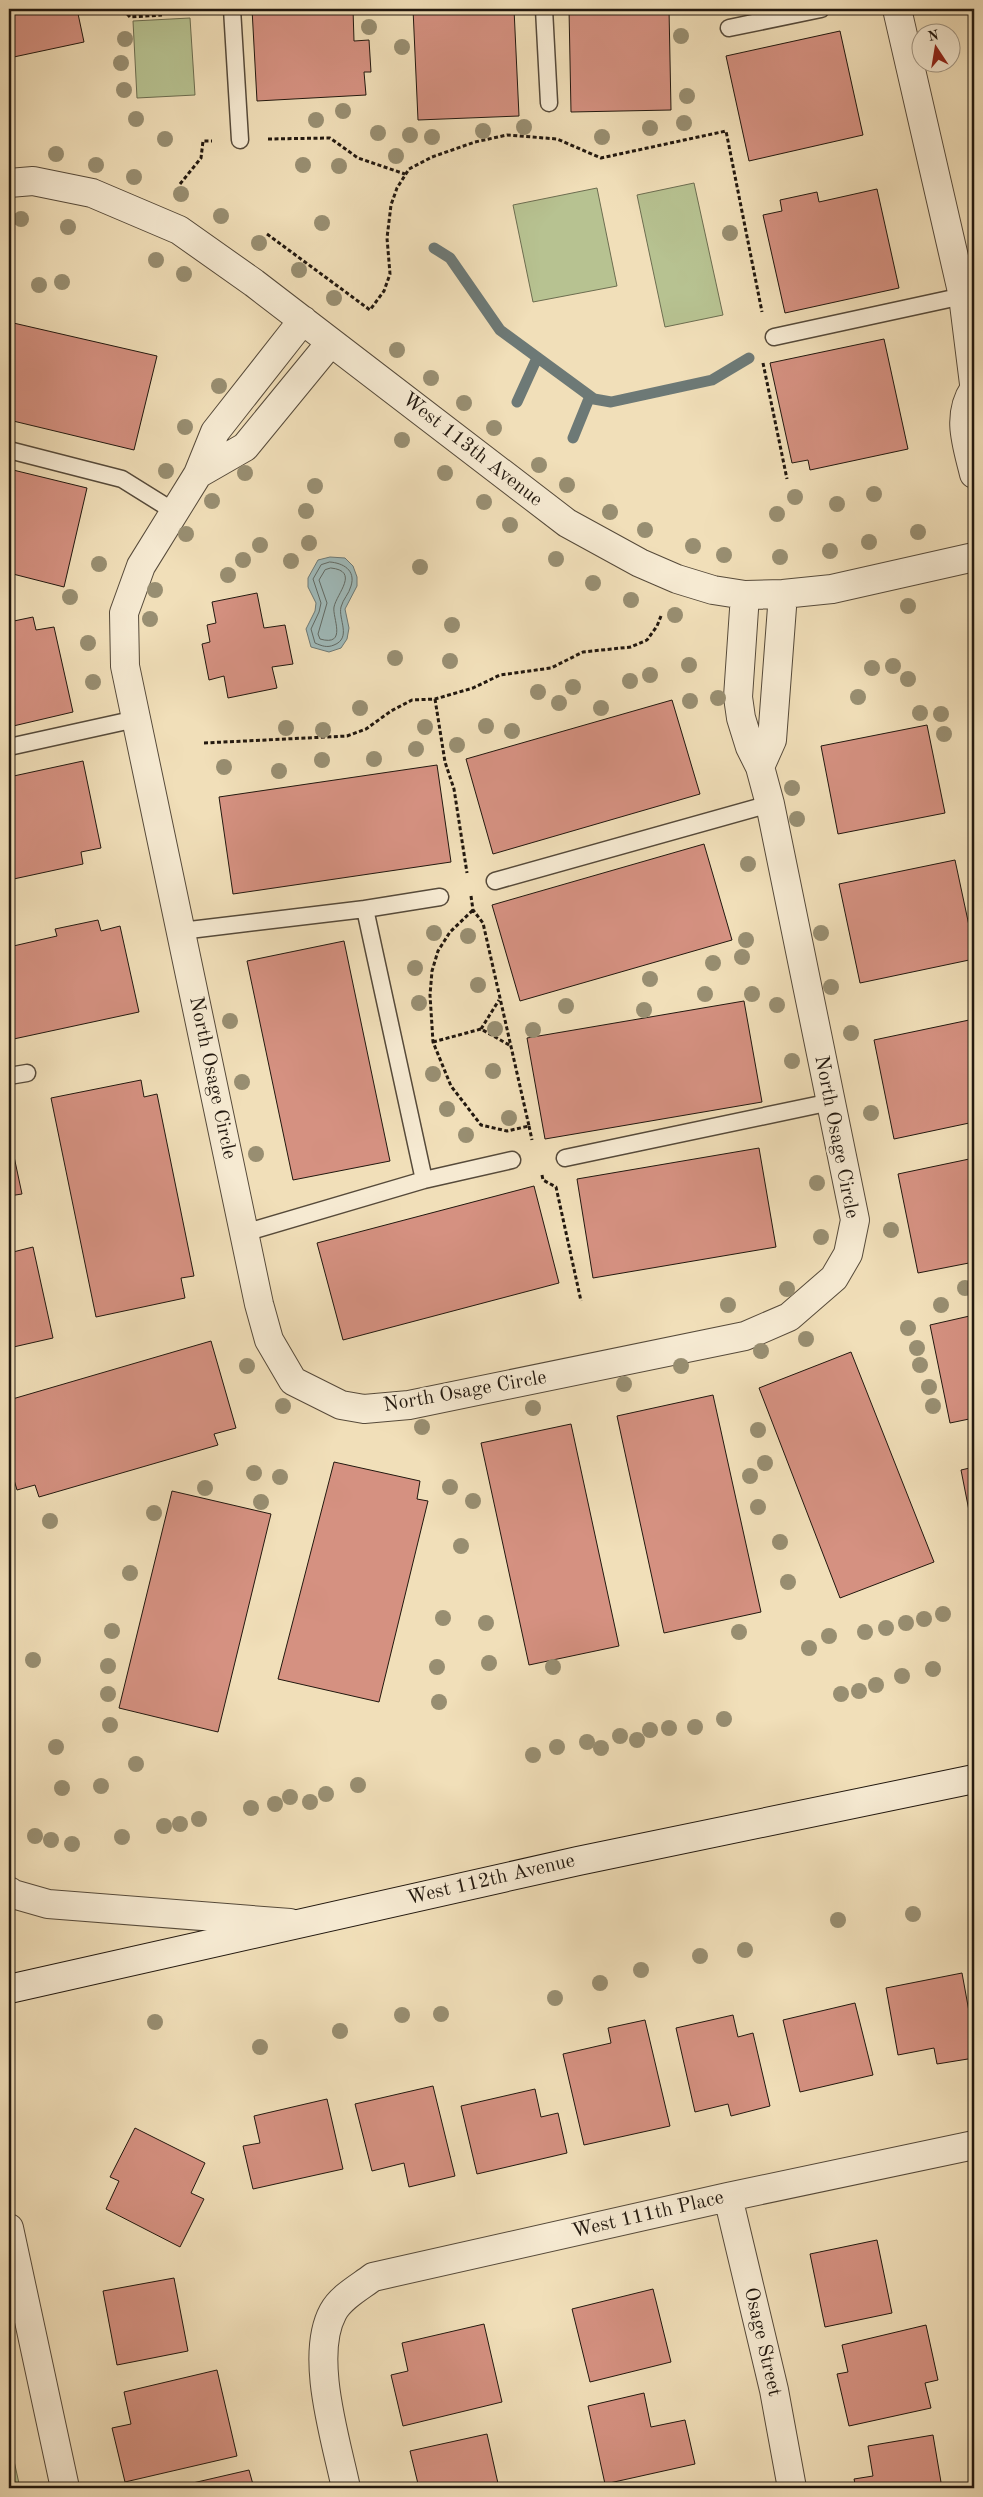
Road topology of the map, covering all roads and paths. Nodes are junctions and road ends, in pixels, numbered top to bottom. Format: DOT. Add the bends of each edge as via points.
graph roads {
  1 [pos="123,9"];
  2 [pos="232,9"];
  3 [pos="544,9"];
  4 [pos="821,9"];
  5 [pos="897,9"];
  6 [pos="162,15"];
  7 [pos="729,28"];
  8 [pos="549,103"];
  9 [pos="240,140"];
  10 [pos="406,174"];
  11 [pos="9,183"];
  12 [pos="180,184"];
  13 [pos="267,234"];
  14 [pos="963,296"];
  15 [pos="759,319"];
  16 [pos="303,320"];
  17 [pos="774,337"];
  18 [pos="331,342"];
  19 [pos="762,354"];
  20 [pos="974,384"];
  21 [pos="974,389"];
  22 [pos="9,450"];
  23 [pos="198,474"];
  24 [pos="974,474"];
  25 [pos="787,478"];
  26 [pos="174,512"];
  27 [pos="974,557"];
  28 [pos="783,594"];
  29 [pos="745,595"];
  30 [pos="661,616"];
  31 [pos="434,699"];
  32 [pos="136,719"];
  33 [pos="204,742"];
  34 [pos="9,747"];
  35 [pos="760,767"];
  36 [pos="770,804"];
  37 [pos="469,882"];
  38 [pos="495,882"];
  39 [pos="470,892"];
  40 [pos="440,897"];
  41 [pos="365,909"];
  42 [pos="474,910"];
  43 [pos="181,931"];
  44 [pos="500,999"];
  45 [pos="481,1030"];
  46 [pos="433,1042"];
  47 [pos="511,1046"];
  48 [pos="27,1072"];
  49 [pos="9,1076"];
  50 [pos="831,1102"];
  51 [pos="529,1126"];
  52 [pos="534,1144"];
  53 [pos="565,1158"];
  54 [pos="512,1160"];
  55 [pos="541,1171"];
  56 [pos="424,1180"];
  57 [pos="244,1233"];
  58 [pos="581,1301"];
  59 [pos="974,1779"];
  60 [pos="9,1891"];
  61 [pos="297,1924"];
  62 [pos="9,1989"];
  63 [pos="974,2145"];
  64 [pos="728,2197"];
  65 [pos="9,2228"];
  66 [pos="65,2488"];
  67 [pos="346,2488"];
  68 [pos="792,2488"];
  1 -- 6 [label="path" via="130,17"];
  2 -- 9 [label="lane"];
  3 -- 8 [label="lane"];
  4 -- 7 [label="lane"];
  5 -- 14 [label="street"];
  9 -- 10 [label="path" via="330,138 358,158"];
  9 -- 12 [label="path" via="203,141 201,158"];
  10 -- 13 [label="path" via="391,205 387,238 390,274 384,291 370,310"];
  10 -- 15 [label="path" via="432,156 507,136 557,139 601,158 726,131 762,313"];
  11 -- 16 [label="street, West 113th Avenue" via="33,181 92,193 179,230"];
  14 -- 17 [label="lane"];
  14 -- 20 [label="street"];
  16 -- 18 [label="street, West 113th Avenue"];
  16 -- 23 [label="street, North Osage Circle" via="215,432"];
  18 -- 23 [label="street, North Osage Circle" via="245,447"];
  18 -- 29 [label="street, West 113th Avenue" via="567,523 640,563 677,579"];
  19 -- 25 [label="path"];
  21 -- 24 [label="street" via="964,417"];
  22 -- 26 [label="lane" via="122,479"];
  23 -- 26 [label="street, North Osage Circle"];
  26 -- 32 [label="street, North Osage Circle" via="141,566 124,613 125,666"];
  27 -- 28 [label="street, West 113th Avenue" via="832,589"];
  28 -- 29 [label="street, West 113th Avenue"];
  28 -- 35 [label="street" via="772,740"];
  29 -- 35 [label="street, North Osage Circle" via="738,697 750,747"];
  30 -- 31 [label="path" via="647,640 631,647 583,652 550,668 500,675 473,688"];
  31 -- 33 [label="path" via="412,700 391,710 366,729 347,736"];
  31 -- 37 [label="path" via="445,762 454,789"];
  32 -- 34 [label="lane"];
  32 -- 43 [label="street, North Osage Circle"];
  35 -- 36 [label="street, North Osage Circle"];
  36 -- 38 [label="lane"];
  36 -- 50 [label="street, North Osage Circle"];
  39 -- 42 [label="path"];
  40 -- 41 [label="lane"];
  41 -- 43 [label="lane"];
  41 -- 56 [label="lane"];
  42 -- 44 [label="path" via="482,923"];
  42 -- 46 [label="path" via="450,932 438,951 430,994"];
  43 -- 57 [label="street, North Osage Circle"];
  44 -- 45 [label="path"];
  44 -- 47 [label="path"];
  45 -- 46 [label="path"];
  45 -- 47 [label="path"];
  46 -- 51 [label="path" via="451,1086 481,1125 507,1131"];
  47 -- 51 [label="path"];
  48 -- 49 [label="lane"];
  50 -- 53 [label="lane"];
  50 -- 57 [label="street, North Osage Circle" via="855,1220 848,1254 834,1278 790,1317 745,1336 409,1405 364,1409 342,1405 293,1380 270,1340"];
  51 -- 52 [label="path"];
  54 -- 56 [label="lane"];
  55 -- 58 [label="path" via="543,1180 556,1187"];
  56 -- 57 [label="lane"];
  59 -- 61 [label="street, West 112th Avenue" via="578,1861"];
  60 -- 61 [label="street" via="48,1904"];
  61 -- 62 [label="street, West 112th Avenue"];
  63 -- 64 [label="street, West 111th Place"];
  64 -- 67 [label="street, West 111th Place" via="373,2277 347,2296 333,2311 322,2348 324,2379"];
  64 -- 68 [label="street, Osage Street" via="774,2390"];
  65 -- 66 [label="street"];
}
